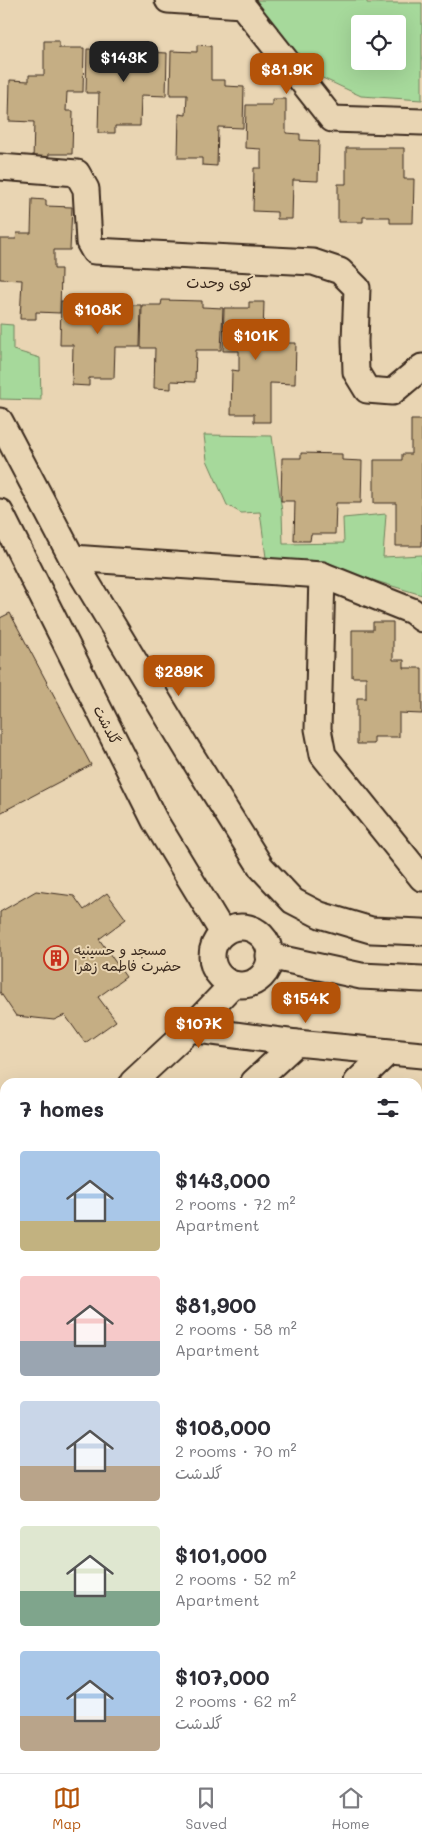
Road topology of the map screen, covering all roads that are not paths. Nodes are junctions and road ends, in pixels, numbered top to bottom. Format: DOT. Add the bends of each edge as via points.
graph roads {
  1 [pos="168,0"];
  2 [pos="422,122"];
  3 [pos="0,167"];
  4 [pos="422,368"];
  5 [pos="0,422"];
  6 [pos="0,512"];
  7 [pos="72,558"];
  8 [pos="322,575"];
  9 [pos="422,619"];
  10 [pos="422,878"];
  11 [pos="422,932"];
  12 [pos="223,933"];
  13 [pos="269,956"];
  14 [pos="422,979"];
  15 [pos="233,984"];
  16 [pos="190,1029"];
  17 [pos="296,1043"];
  18 [pos="387,1053"];
  19 [pos="422,1056"];
  20 [pos="137,1078"];
  21 [pos="258,1078"];
  22 [pos="361,1078"];
  1 -- 2 [label="street" via="242,5 332,119"];
  3 -- 4 [label="street" via="77,173 86,188 89,242 94,251 314,262 340,271 357,288 356,372 367,390 392,392"];
  5 -- 7 [label="street"];
  6 -- 12 [label="street, گلدشت" via="155,821"];
  7 -- 8 [label="street"];
  7 -- 11 [label="street" via="261,868 292,901 320,915 371,930"];
  8 -- 9 [label="street" via="412,611"];
  8 -- 10 [label="street" via="318,729 323,756"];
  12 -- 13 [label="street" via="240,928 258,933 268,947"];
  12 -- 15 [label="street" via="213,948 213,966 224,980"];
  13 -- 14 [label="street" via="361,976"];
  13 -- 15 [label="street" via="268,964 258,979 242,985"];
  15 -- 16 [label="street"];
  16 -- 17 [label="street"];
  16 -- 20 [label="street"];
  17 -- 18 [label="street"];
  17 -- 21 [label="street"];
  18 -- 19 [label="street"];
  18 -- 22 [label="street"];
}
